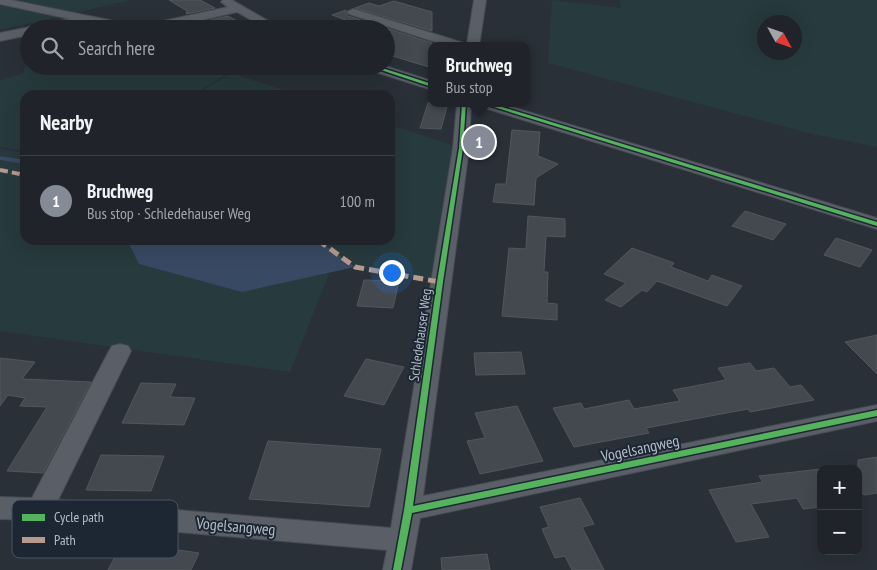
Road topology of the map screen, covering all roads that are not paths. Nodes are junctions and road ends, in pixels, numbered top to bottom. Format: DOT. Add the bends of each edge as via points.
graph roads {
  1 [pos="223,0"];
  2 [pos="480,0"];
  3 [pos="0,1"];
  4 [pos="237,9"];
  5 [pos="353,12"];
  6 [pos="86,20"];
  7 [pos="186,20"];
  8 [pos="258,20"];
  9 [pos="379,20"];
  10 [pos="395,25"];
  11 [pos="20,33"];
  12 [pos="0,37"];
  13 [pos="449,42"];
  14 [pos="473,42"];
  15 [pos="395,74"];
  16 [pos="428,85"];
  17 [pos="464,107"];
  18 [pos="496,107"];
  19 [pos="877,224"];
  20 [pos="120,351"];
  21 [pos="877,413"];
  22 [pos="45,500"];
  23 [pos="408,510"];
  24 [pos="178,521"];
  25 [pos="402,540"];
  26 [pos="397,570"];
  1 -- 4 [label="street"];
  2 -- 14 [label="street"];
  3 -- 6 [label="street"];
  4 -- 7 [label="street"];
  4 -- 8 [label="street"];
  5 -- 9 [label="street"];
  10 -- 13 [label="street"];
  11 -- 12 [label="street"];
  15 -- 16 [label="street"];
  17 -- 23 [label="street, Schledehauser Weg" via="461,148"];
  18 -- 19 [label="street"];
  20 -- 22 [label="street"];
  21 -- 23 [label="street, Vogelsangweg"];
  23 -- 25 [label="street, Schledehauser Weg"];
  24 -- 25 [label="street, Vogelsangweg"];
  25 -- 26 [label="street, Schledehauser Weg"];
}
